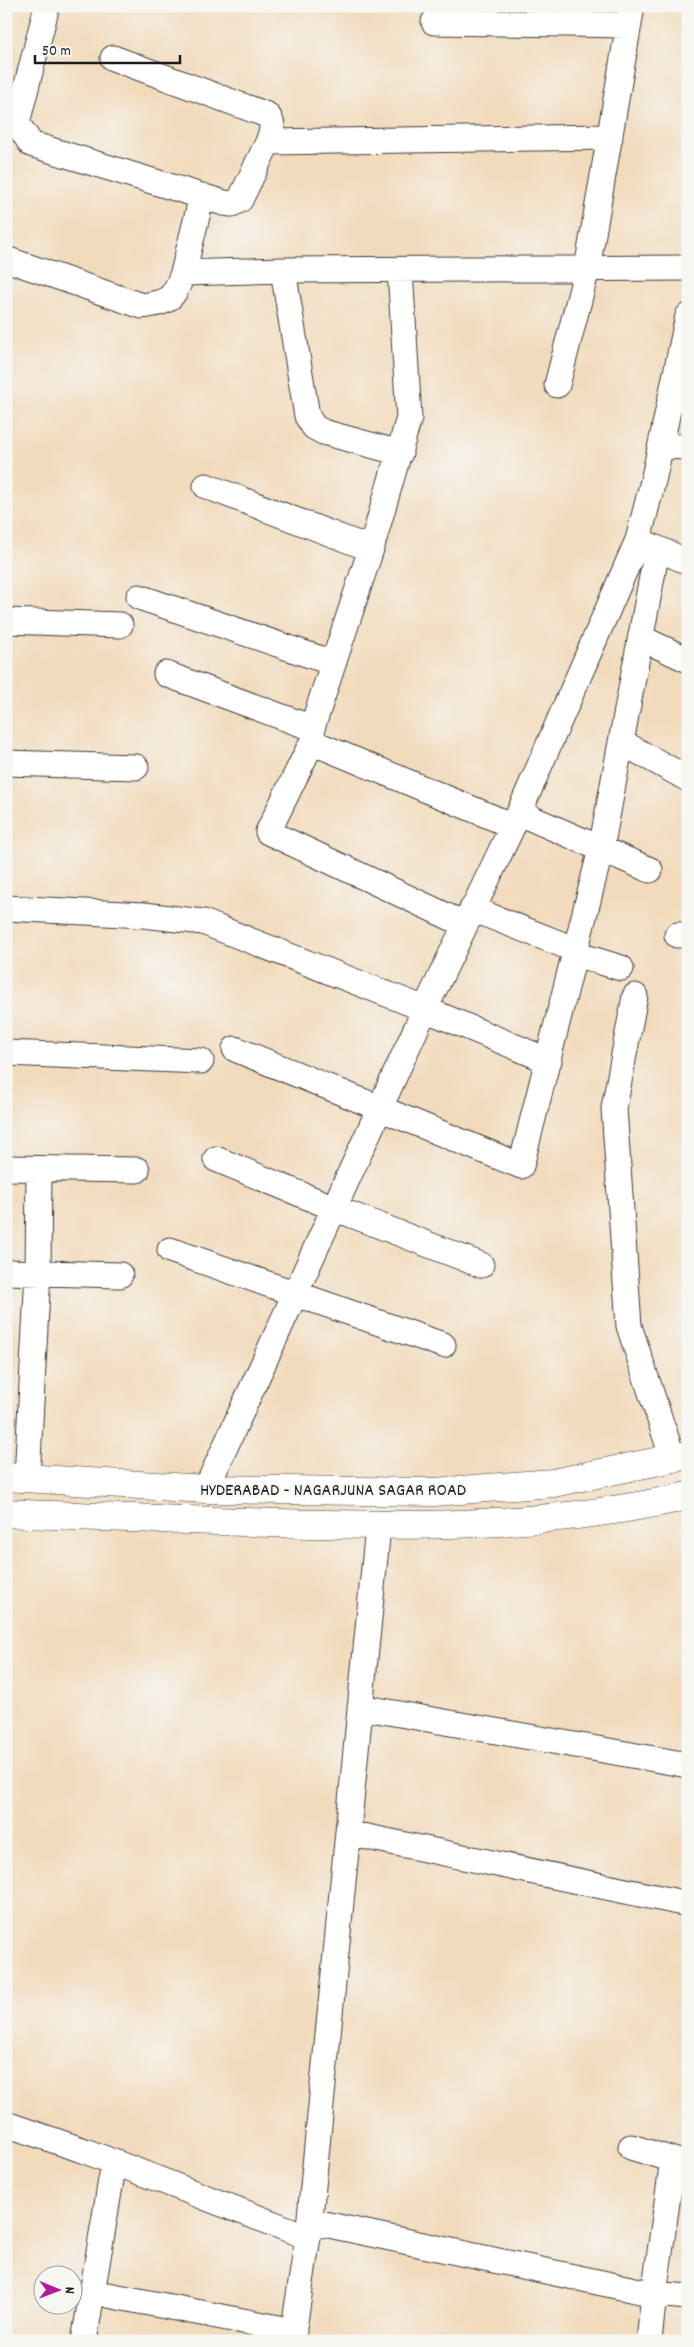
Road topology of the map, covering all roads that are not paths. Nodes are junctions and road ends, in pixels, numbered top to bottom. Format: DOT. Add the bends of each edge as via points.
graph roads {
  1 [pos="47,6"];
  2 [pos="631,16"];
  3 [pos="434,22"];
  4 [pos="113,58"];
  5 [pos="610,137"];
  6 [pos="268,142"];
  7 [pos="202,196"];
  8 [pos="6,259"];
  9 [pos="688,268"];
  10 [pos="587,269"];
  11 [pos="283,270"];
  12 [pos="400,270"];
  13 [pos="184,273"];
  14 [pos="688,316"];
  15 [pos="681,379"];
  16 [pos="557,385"];
  17 [pos="661,446"];
  18 [pos="688,447"];
  19 [pos="400,453"];
  20 [pos="206,486"];
  21 [pos="647,545"];
  22 [pos="371,548"];
  23 [pos="688,562"];
  24 [pos="139,597"];
  25 [pos="6,621"];
  26 [pos="120,625"];
  27 [pos="641,638"];
  28 [pos="688,660"];
  29 [pos="333,663"];
  30 [pos="166,674"];
  31 [pos="312,734"];
  32 [pos="621,742"];
  33 [pos="6,763"];
  34 [pos="136,768"];
  35 [pos="688,779"];
  36 [pos="516,820"];
  37 [pos="600,849"];
  38 [pos="650,870"];
  39 [pos="6,908"];
  40 [pos="468,916"];
  41 [pos="576,952"];
  42 [pos="621,968"];
  43 [pos="635,996"];
  44 [pos="425,1009"];
  45 [pos="235,1049"];
  46 [pos="6,1053"];
  47 [pos="201,1061"];
  48 [pos="549,1061"];
  49 [pos="379,1109"];
  50 [pos="216,1159"];
  51 [pos="6,1168"];
  52 [pos="39,1169"];
  53 [pos="137,1170"];
  54 [pos="334,1208"];
  55 [pos="170,1250"];
  56 [pos="481,1265"];
  57 [pos="6,1272"];
  58 [pos="38,1272"];
  59 [pos="120,1275"];
  60 [pos="295,1293"];
  61 [pos="443,1345"];
  62 [pos="680,1457"];
  63 [pos="17,1477"];
  64 [pos="206,1489"];
  65 [pos="688,1496"];
  66 [pos="6,1513"];
  67 [pos="378,1526"];
  68 [pos="360,1707"];
  69 [pos="688,1766"];
  70 [pos="348,1833"];
  71 [pos="688,1904"];
  72 [pos="6,2124"];
  73 [pos="631,2147"];
  74 [pos="114,2162"];
  75 [pos="680,2162"];
  76 [pos="309,2229"];
  77 [pos="654,2294"];
  78 [pos="108,2295"];
  79 [pos="688,2297"];
  80 [pos="293,2336"];
  81 [pos="84,2341"];
  82 [pos="649,2341"];
  1 -- 7 [label="street" via="17,123 31,144"];
  2 -- 3 [label="street"];
  2 -- 5 [label="street"];
  4 -- 6 [label="street" via="267,115 273,127"];
  5 -- 6 [label="street"];
  5 -- 10 [label="street"];
  6 -- 7 [label="street" via="240,200 232,204"];
  7 -- 13 [label="street"];
  8 -- 13 [label="street" via="142,306 162,303 174,295"];
  9 -- 10 [label="street"];
  10 -- 12 [label="street"];
  10 -- 16 [label="street"];
  11 -- 12 [label="street"];
  11 -- 13 [label="street"];
  11 -- 19 [label="street" via="307,416 314,427"];
  12 -- 19 [label="street" via="410,402"];
  14 -- 15 [label="street"];
  15 -- 17 [label="street"];
  17 -- 18 [label="street"];
  17 -- 21 [label="street"];
  19 -- 22 [label="street"];
  20 -- 22 [label="street"];
  21 -- 23 [label="street"];
  21 -- 27 [label="street"];
  21 -- 36 [label="street"];
  22 -- 29 [label="street"];
  24 -- 29 [label="street"];
  25 -- 26 [label="street"];
  27 -- 28 [label="street"];
  27 -- 32 [label="street"];
  29 -- 31 [label="street"];
  30 -- 31 [label="street"];
  31 -- 36 [label="street" via="319,745"];
  31 -- 40 [label="street" via="268,832"];
  32 -- 35 [label="street"];
  32 -- 37 [label="street"];
  33 -- 34 [label="street"];
  36 -- 37 [label="street"];
  36 -- 40 [label="street"];
  37 -- 38 [label="street"];
  37 -- 41 [label="street"];
  39 -- 44 [label="street" via="144,915 203,922"];
  40 -- 41 [label="street"];
  40 -- 44 [label="street"];
  41 -- 42 [label="street"];
  41 -- 48 [label="street"];
  43 -- 62 [label="street" via="614,1108 629,1326"];
  44 -- 48 [label="street"];
  44 -- 49 [label="street"];
  45 -- 49 [label="street"];
  46 -- 47 [label="street"];
  48 -- 49 [label="street" via="521,1166"];
  49 -- 54 [label="street"];
  50 -- 54 [label="street"];
  51 -- 52 [label="street"];
  52 -- 53 [label="street"];
  52 -- 58 [label="street"];
  54 -- 56 [label="street"];
  54 -- 60 [label="street"];
  55 -- 60 [label="street"];
  57 -- 58 [label="street"];
  58 -- 59 [label="street"];
  58 -- 63 [label="street"];
  60 -- 61 [label="street"];
  60 -- 64 [label="street"];
  62 -- 64 [label="main road, HYDERABAD - NAGARJUNA SAGAR ROAD" via="553,1483 434,1492"];
  63 -- 64 [label="main road, HYDERABAD - NAGARJUNA SAGAR ROAD"];
  65 -- 67 [label="main road, HYDERABAD - NAGARJUNA SAGAR ROAD" via="573,1517 466,1526"];
  66 -- 67 [label="main road, HYDERABAD - NAGARJUNA SAGAR ROAD"];
  67 -- 68 [label="street"];
  68 -- 69 [label="street"];
  68 -- 70 [label="street"];
  70 -- 71 [label="street"];
  70 -- 76 [label="street"];
  72 -- 74 [label="street"];
  73 -- 75 [label="street"];
  74 -- 76 [label="street"];
  74 -- 81 [label="street"];
  75 -- 77 [label="street"];
  76 -- 77 [label="street"];
  76 -- 80 [label="street"];
  77 -- 79 [label="street"];
  77 -- 82 [label="street"];
  78 -- 80 [label="street"];
}
